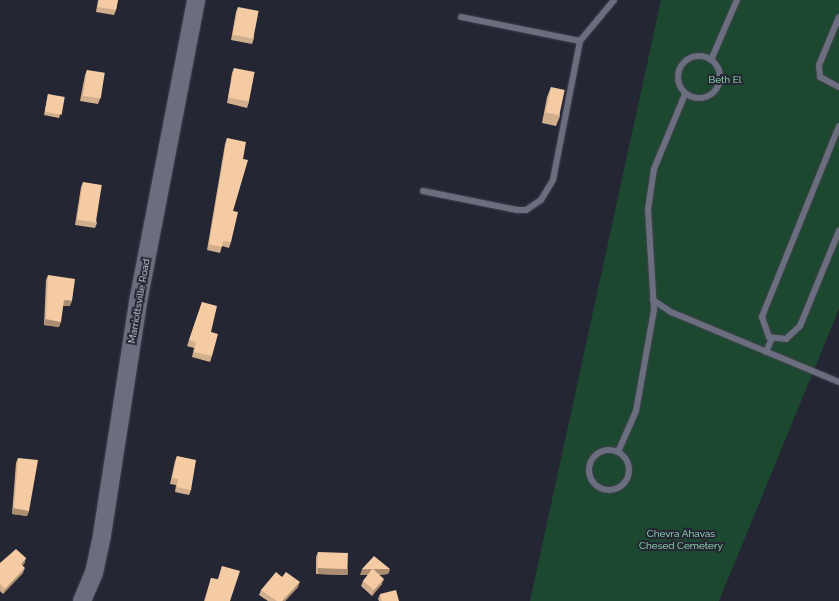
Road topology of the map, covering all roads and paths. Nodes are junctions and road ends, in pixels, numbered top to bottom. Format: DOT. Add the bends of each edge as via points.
graph roads {
  1 [pos="196,0"];
  2 [pos="614,0"];
  3 [pos="737,0"];
  4 [pos="461,17"];
  5 [pos="839,17"];
  6 [pos="580,41"];
  7 [pos="711,60"];
  8 [pos="839,86"];
  9 [pos="685,94"];
  10 [pos="839,126"];
  11 [pos="423,191"];
  12 [pos="839,231"];
  13 [pos="654,300"];
  14 [pos="772,338"];
  15 [pos="766,352"];
  16 [pos="839,382"];
  17 [pos="618,452"];
  18 [pos="82,601"];
  1 -- 18 [label="main road, Marriottsville Road" via="138,302 99,550"];
  2 -- 6 [label="lane"];
  3 -- 7 [label="lane"];
  4 -- 6 [label="lane"];
  5 -- 8 [label="lane" via="819,65 820,77"];
  6 -- 11 [label="lane" via="553,180 541,200 526,210 517,210"];
  7 -- 9 [label="lane" via="691,57 680,66 677,82"];
  7 -- 9 [label="lane" via="720,73 717,88 706,97"];
  9 -- 13 [label="lane" via="660,147 650,192"];
  10 -- 14 [label="lane" via="762,317 764,330"];
  12 -- 14 [label="lane" via="800,326 786,339"];
  13 -- 15 [label="lane" via="671,312"];
  13 -- 17 [label="lane" via="648,361 636,411"];
  14 -- 15 [label="lane"];
  15 -- 16 [label="lane"];
  17 -- 17 [label="lane" via="601,450 591,460 589,475 597,487 615,489 626,481 629,466"];
}
